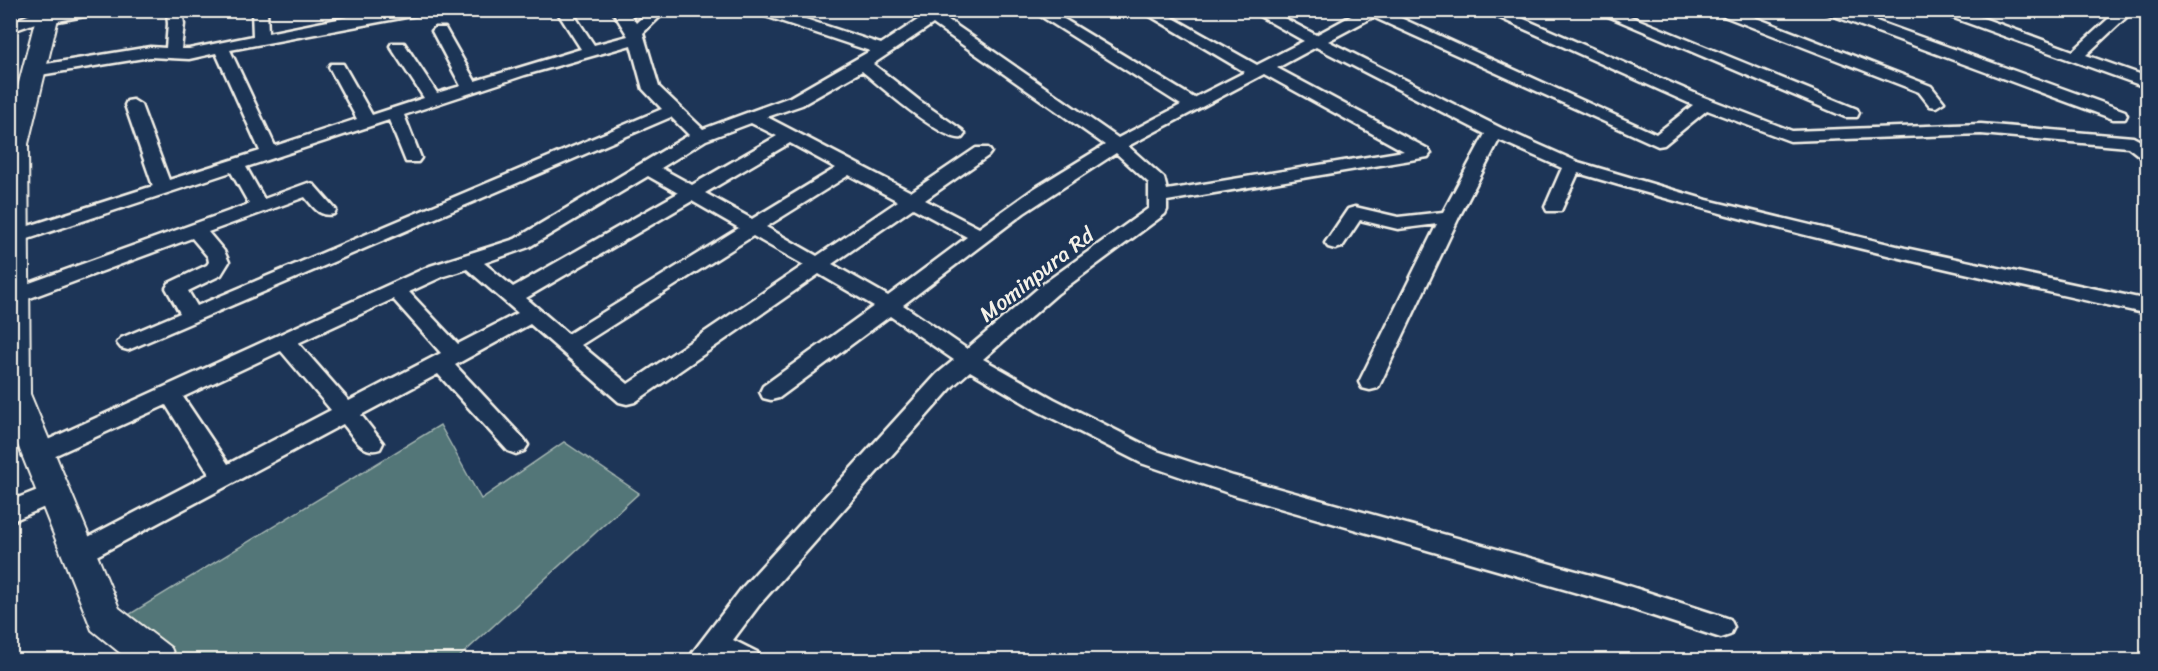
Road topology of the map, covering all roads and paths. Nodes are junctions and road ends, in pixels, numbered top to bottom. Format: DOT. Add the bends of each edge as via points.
graph roads {
  1 [pos="90,10"];
  2 [pos="174,10"];
  3 [pos="259,10"];
  4 [pos="417,10"];
  5 [pos="563,10"];
  6 [pos="619,10"];
  7 [pos="660,10"];
  8 [pos="761,10"];
  9 [pos="1038,10"];
  10 [pos="1147,10"];
  11 [pos="1256,10"];
  12 [pos="1490,10"];
  13 [pos="1601,10"];
  14 [pos="1721,10"];
  15 [pos="1831,10"];
  16 [pos="1945,10"];
  17 [pos="1993,10"];
  18 [pos="2127,10"];
  19 [pos="1372,11"];
  20 [pos="940,12"];
  21 [pos="393,13"];
  22 [pos="48,14"];
  23 [pos="1979,22"];
  24 [pos="10,28"];
  25 [pos="440,31"];
  26 [pos="636,35"];
  27 [pos="261,40"];
  28 [pos="1316,41"];
  29 [pos="398,46"];
  30 [pos="220,48"];
  31 [pos="882,50"];
  32 [pos="590,51"];
  33 [pos="173,54"];
  34 [pos="2075,57"];
  35 [pos="862,63"];
  36 [pos="338,67"];
  37 [pos="1261,70"];
  38 [pos="34,71"];
  39 [pos="2148,83"];
  40 [pos="470,87"];
  41 [pos="433,99"];
  42 [pos="1936,102"];
  43 [pos="1704,104"];
  44 [pos="133,105"];
  45 [pos="1193,105"];
  46 [pos="673,110"];
  47 [pos="394,112"];
  48 [pos="1851,113"];
  49 [pos="2119,115"];
  50 [pos="751,116"];
  51 [pos="366,121"];
  52 [pos="1495,132"];
  53 [pos="956,134"];
  54 [pos="700,136"];
  55 [pos="790,136"];
  56 [pos="14,138"];
  57 [pos="2140,143"];
  58 [pos="1118,145"];
  59 [pos="269,152"];
  60 [pos="982,152"];
  61 [pos="2148,154"];
  62 [pos="412,158"];
  63 [pos="235,164"];
  64 [pos="1572,166"];
  65 [pos="849,167"];
  66 [pos="648,168"];
  67 [pos="163,188"];
  68 [pos="692,193"];
  69 [pos="1158,198"];
  70 [pos="911,200"];
  71 [pos="260,207"];
  72 [pos="1554,207"];
  73 [pos="327,210"];
  74 [pos="1450,217"];
  75 [pos="754,228"];
  76 [pos="196,230"];
  77 [pos="980,236"];
  78 [pos="1335,243"];
  79 [pos="14,246"];
  80 [pos="471,261"];
  81 [pos="819,265"];
  82 [pos="396,290"];
  83 [pos="15,297"];
  84 [pos="512,297"];
  85 [pos="890,306"];
  86 [pos="2148,308"];
  87 [pos="533,314"];
  88 [pos="192,315"];
  89 [pos="285,342"];
  90 [pos="128,343"];
  91 [pos="567,344"];
  92 [pos="448,359"];
  93 [pos="967,360"];
  94 [pos="1370,382"];
  95 [pos="771,392"];
  96 [pos="170,394"];
  97 [pos="345,413"];
  98 [pos="372,443"];
  99 [pos="516,445"];
  100 [pos="38,454"];
  101 [pos="224,477"];
  102 [pos="53,492"];
  103 [pos="10,512"];
  104 [pos="78,554"];
  105 [pos="1721,627"];
  106 [pos="710,653"];
  107 [pos="157,660"];
  108 [pos="747,660"];
  1 -- 22 [label="street"];
  2 -- 33 [label="street"];
  3 -- 27 [label="street"];
  4 -- 21 [label="street"];
  5 -- 32 [label="street"];
  6 -- 26 [label="street"];
  7 -- 26 [label="street"];
  8 -- 31 [label="street"];
  9 -- 45 [label="street"];
  10 -- 37 [label="street"];
  11 -- 28 [label="street"];
  12 -- 43 [label="street"];
  13 -- 48 [label="street"];
  14 -- 42 [label="street" via="1925,89"];
  15 -- 49 [label="street"];
  16 -- 23 [label="street"];
  17 -- 23 [label="street"];
  18 -- 34 [label="street"];
  19 -- 28 [label="street"];
  19 -- 43 [label="street" via="1658,141"];
  20 -- 31 [label="street"];
  20 -- 58 [label="street"];
  21 -- 27 [label="street"];
  22 -- 24 [label="street"];
  22 -- 38 [label="street"];
  23 -- 34 [label="street"];
  25 -- 40 [label="street"];
  26 -- 32 [label="street"];
  26 -- 46 [label="street" via="651,89"];
  27 -- 30 [label="street"];
  28 -- 37 [label="street"];
  28 -- 52 [label="street"];
  29 -- 41 [label="street"];
  30 -- 33 [label="street"];
  30 -- 59 [label="street"];
  31 -- 35 [label="street"];
  32 -- 40 [label="street"];
  33 -- 38 [label="street" via="150,52"];
  34 -- 39 [label="street"];
  35 -- 50 [label="street" via="796,101"];
  35 -- 53 [label="street"];
  36 -- 51 [label="street"];
  37 -- 45 [label="street"];
  37 -- 69 [label="street" via="1422,153"];
  38 -- 56 [label="street"];
  40 -- 41 [label="street"];
  41 -- 47 [label="street"];
  43 -- 57 [label="street" via="1790,136 1981,129"];
  44 -- 67 [label="street"];
  45 -- 58 [label="street"];
  46 -- 54 [label="street"];
  46 -- 88 [label="street"];
  47 -- 51 [label="street"];
  47 -- 62 [label="street"];
  50 -- 54 [label="street"];
  50 -- 55 [label="street"];
  51 -- 59 [label="street"];
  52 -- 64 [label="street"];
  52 -- 74 [label="street"];
  54 -- 66 [label="street"];
  55 -- 65 [label="street"];
  55 -- 68 [label="street"];
  56 -- 79 [label="street"];
  57 -- 61 [label="street"];
  58 -- 69 [label="street" via="1158,182"];
  58 -- 77 [label="street" via="1038,192"];
  59 -- 63 [label="street"];
  60 -- 70 [label="street"];
  63 -- 67 [label="street"];
  63 -- 71 [label="street"];
  64 -- 72 [label="street"];
  64 -- 86 [label="street" via="1702,204"];
  65 -- 70 [label="street"];
  65 -- 75 [label="street"];
  66 -- 68 [label="street"];
  66 -- 80 [label="street" via="522,243"];
  67 -- 79 [label="street"];
  68 -- 75 [label="street"];
  68 -- 84 [label="street"];
  69 -- 93 [label="street, Mominpura Rd" via="1158,210 1050,289"];
  70 -- 77 [label="street"];
  70 -- 81 [label="street"];
  71 -- 73 [label="street" via="308,189"];
  71 -- 76 [label="street"];
  74 -- 78 [label="street" via="1398,223 1355,213"];
  74 -- 94 [label="street"];
  75 -- 81 [label="street"];
  75 -- 91 [label="street"];
  76 -- 83 [label="street"];
  76 -- 88 [label="street" via="219,262 214,270 176,288"];
  77 -- 85 [label="street"];
  79 -- 83 [label="street"];
  80 -- 82 [label="street"];
  80 -- 84 [label="street"];
  81 -- 85 [label="street"];
  81 -- 91 [label="street" via="627,396"];
  82 -- 89 [label="street"];
  82 -- 92 [label="street"];
  83 -- 100 [label="street" via="14,394"];
  84 -- 87 [label="street"];
  85 -- 93 [label="street"];
  85 -- 95 [label="street"];
  87 -- 91 [label="street"];
  87 -- 92 [label="street"];
  88 -- 90 [label="street"];
  89 -- 96 [label="street"];
  89 -- 97 [label="street"];
  92 -- 97 [label="street"];
  92 -- 99 [label="street"];
  93 -- 105 [label="street" via="1149,457 1242,488 1616,593"];
  93 -- 106 [label="street, Mominpura Rd" via="751,596"];
  96 -- 100 [label="street"];
  96 -- 101 [label="street"];
  97 -- 98 [label="street"];
  97 -- 101 [label="street"];
  100 -- 102 [label="street"];
  101 -- 104 [label="street"];
  102 -- 103 [label="street"];
  102 -- 104 [label="street"];
  104 -- 107 [label="street" via="105,619"];
  106 -- 108 [label="street"];
}
